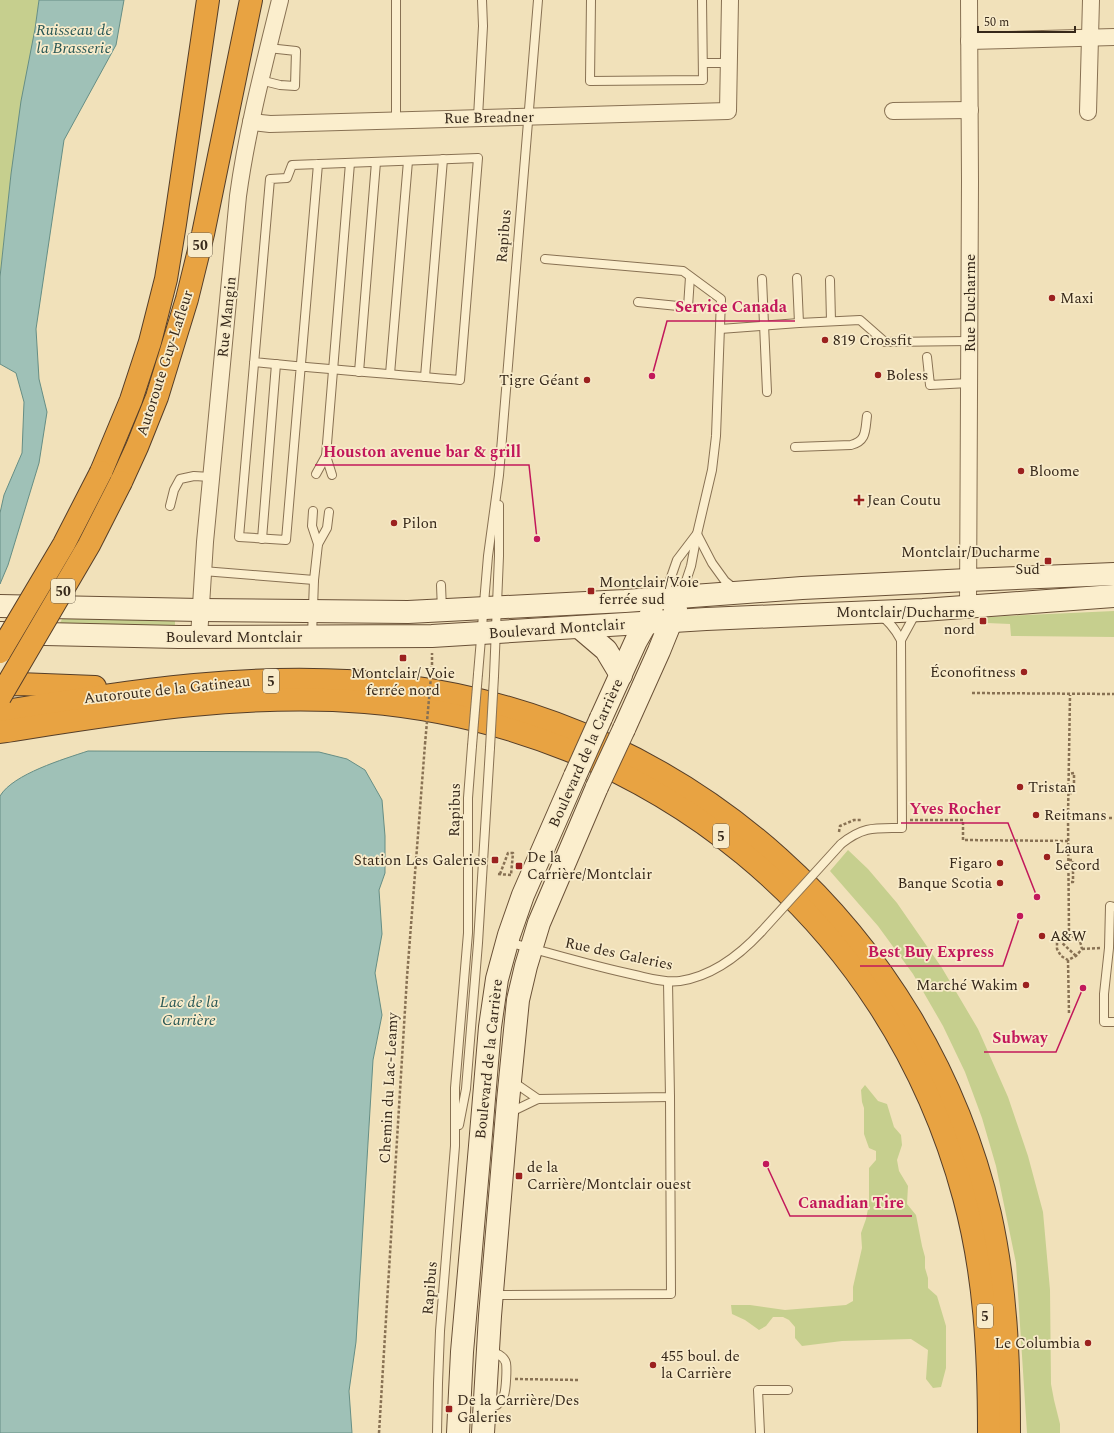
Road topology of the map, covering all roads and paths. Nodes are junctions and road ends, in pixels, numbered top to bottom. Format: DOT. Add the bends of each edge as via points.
graph roads {
  1 [pos="208,0"];
  2 [pos="251,0"];
  3 [pos="280,0"];
  4 [pos="396,0"];
  5 [pos="482,0"];
  6 [pos="538,0"];
  7 [pos="591,0"];
  8 [pos="702,0"];
  9 [pos="730,0"];
  10 [pos="969,0"];
  11 [pos="1090,0"];
  12 [pos="1114,37"];
  13 [pos="1090,38"];
  14 [pos="969,41"];
  15 [pos="268,48"];
  16 [pos="703,63"];
  17 [pos="729,63"];
  18 [pos="260,80"];
  19 [pos="970,110"];
  20 [pos="893,111"];
  21 [pos="1088,112"];
  22 [pos="478,117"];
  23 [pos="528,117"];
  24 [pos="396,120"];
  25 [pos="251,122"];
  26 [pos="443,159"];
  27 [pos="408,160"];
  28 [pos="376,162"];
  29 [pos="350,163"];
  30 [pos="318,164"];
  31 [pos="545,259"];
  32 [pos="690,277"];
  33 [pos="797,278"];
  34 [pos="762,279"];
  35 [pos="830,280"];
  36 [pos="638,302"];
  37 [pos="831,321"];
  38 [pos="799,323"];
  39 [pos="764,326"];
  40 [pos="720,329"];
  41 [pos="969,341"];
  42 [pos="927,357"];
  43 [pos="254,362"];
  44 [pos="276,364"];
  45 [pos="300,366"];
  46 [pos="333,369"];
  47 [pos="359,372"];
  48 [pos="390,374"];
  49 [pos="425,377"];
  50 [pos="969,383"];
  51 [pos="767,392"];
  52 [pos="867,416"];
  53 [pos="795,447"];
  54 [pos="326,456"];
  55 [pos="316,474"];
  56 [pos="332,475"];
  57 [pos="499,475"];
  58 [pos="211,477"];
  59 [pos="170,506"];
  60 [pos="313,511"];
  61 [pos="329,512"];
  62 [pos="697,534"];
  63 [pos="262,539"];
  64 [pos="318,544"];
  65 [pos="203,572"];
  66 [pos="1114,574"];
  67 [pos="314,580"];
  68 [pos="968,580"];
  69 [pos="441,585"];
  70 [pos="739,592"];
  71 [pos="1114,596"];
  72 [pos="670,598"];
  73 [pos="0,606"];
  74 [pos="968,607"];
  75 [pos="490,608"];
  76 [pos="200,610"];
  77 [pos="923,610"];
  78 [pos="313,611"];
  79 [pos="442,611"];
  80 [pos="871,612"];
  81 [pos="671,621"];
  82 [pos="646,623"];
  83 [pos="579,627"];
  84 [pos="489,633"];
  85 [pos="7,634"];
  86 [pos="199,637"];
  87 [pos="312,637"];
  88 [pos="901,640"];
  89 [pos="0,652"];
  90 [pos="432,657"];
  91 [pos="621,675"];
  92 [pos="0,685"];
  93 [pos="158,689"];
  94 [pos="972,693"];
  95 [pos="1114,694"];
  96 [pos="1070,695"];
  97 [pos="0,697"];
  98 [pos="0,712"];
  99 [pos="0,732"];
  100 [pos="1069,774"];
  101 [pos="1069,793"];
  102 [pos="1068,817"];
  103 [pos="1114,818"];
  104 [pos="978,840"];
  105 [pos="1069,840"];
  106 [pos="510,875"];
  107 [pos="1114,907"];
  108 [pos="1069,934"];
  109 [pos="1059,940"];
  110 [pos="507,942"];
  111 [pos="531,948"];
  112 [pos="1082,948"];
  113 [pos="1109,948"];
  114 [pos="1076,956"];
  115 [pos="1068,960"];
  116 [pos="668,982"];
  117 [pos="1069,1014"];
  118 [pos="1114,1022"];
  119 [pos="510,1080"];
  120 [pos="670,1097"];
  121 [pos="538,1099"];
  122 [pos="507,1114"];
  123 [pos="455,1146"];
  124 [pos="492,1295"];
  125 [pos="511,1379"];
  126 [pos="579,1380"];
  127 [pos="788,1390"];
  128 [pos="379,1433"];
  129 [pos="437,1433"];
  130 [pos="458,1433"];
  131 [pos="483,1433"];
  132 [pos="760,1433"];
  133 [pos="989,1433"];
  134 [pos="1009,1433"];
  1 -- 89 [label="highway, Autoroute Guy-Lafleur / 50, bridge" via="166,279 150,342 120,429 101,472 64,544"];
  2 -- 97 [label="highway, Autoroute Guy-Lafleur / 50, bridge" via="203,234 176,340 157,397 121,482 89,545"];
  3 -- 15 [label="street, Rue Mangin"];
  4 -- 24 [label="lane"];
  5 -- 22 [label="lane"];
  6 -- 23 [label="lane, Rapibus"];
  7 -- 16 [label="lane" via="590,81 703,80"];
  8 -- 16 [label="lane"];
  9 -- 17 [label="street"];
  10 -- 14 [label="street, Rue Ducharme"];
  11 -- 13 [label="street"];
  12 -- 13 [label="street"];
  13 -- 14 [label="street"];
  13 -- 21 [label="street"];
  14 -- 19 [label="street, Rue Ducharme"];
  15 -- 18 [label="street, Rue Mangin"];
  15 -- 18 [label="lane" via="296,51 295,86"];
  16 -- 17 [label="lane"];
  17 -- 23 [label="street, Rue Breadner" via="728,111"];
  18 -- 25 [label="street, Rue Mangin"];
  19 -- 20 [label="street"];
  19 -- 41 [label="street, Rue Ducharme"];
  22 -- 23 [label="street, Rue Breadner"];
  22 -- 24 [label="street, Rue Breadner"];
  23 -- 57 [label="lane, Rapibus"];
  24 -- 25 [label="street, Rue Breadner" via="270,124"];
  25 -- 58 [label="street, Rue Mangin" via="238,196"];
  26 -- 27 [label="lane"];
  26 -- 49 [label="lane"];
  26 -- 49 [label="lane" via="478,158 460,380"];
  27 -- 28 [label="lane"];
  27 -- 48 [label="lane"];
  28 -- 29 [label="lane"];
  28 -- 47 [label="lane"];
  29 -- 30 [label="lane"];
  29 -- 46 [label="lane"];
  30 -- 43 [label="lane" via="292,165 287,178 270,178"];
  30 -- 45 [label="lane"];
  31 -- 32 [label="lane" via="682,271"];
  32 -- 36 [label="lane" via="688,307"];
  32 -- 40 [label="lane" via="721,299"];
  33 -- 38 [label="lane"];
  34 -- 39 [label="lane"];
  35 -- 37 [label="lane"];
  37 -- 38 [label="lane"];
  37 -- 41 [label="lane" via="860,320 885,342"];
  38 -- 39 [label="lane"];
  39 -- 40 [label="lane"];
  39 -- 51 [label="lane"];
  40 -- 62 [label="lane" via="716,436 712,470"];
  41 -- 50 [label="street, Rue Ducharme"];
  42 -- 50 [label="lane" via="930,385"];
  43 -- 44 [label="lane"];
  43 -- 63 [label="lane" via="239,537"];
  44 -- 45 [label="lane"];
  44 -- 63 [label="lane"];
  45 -- 46 [label="lane"];
  45 -- 63 [label="lane" via="286,540"];
  46 -- 47 [label="lane"];
  46 -- 54 [label="lane"];
  47 -- 48 [label="lane"];
  48 -- 49 [label="lane"];
  50 -- 68 [label="street, Rue Ducharme"];
  52 -- 53 [label="lane" via="864,437 858,443"];
  54 -- 55 [label="lane"];
  54 -- 56 [label="lane"];
  57 -- 75 [label="lane, Rapibus" via="499,556"];
  57 -- 75 [label="lane, Rapibus" via="488,556"];
  58 -- 59 [label="lane" via="194,476 180,479"];
  58 -- 65 [label="street, Rue Mangin"];
  60 -- 64 [label="lane" via="312,526"];
  61 -- 64 [label="lane" via="327,528"];
  62 -- 70 [label="lane" via="725,581"];
  62 -- 72 [label="lane" via="692,566"];
  62 -- 72 [label="lane" via="677,560 670,580"];
  64 -- 67 [label="lane"];
  65 -- 67 [label="lane"];
  65 -- 76 [label="street, Rue Mangin"];
  66 -- 68 [label="main road, Boulevard Montclair"];
  67 -- 78 [label="lane"];
  68 -- 70 [label="main road, Boulevard Montclair"];
  68 -- 74 [label="street, Rue Ducharme"];
  69 -- 79 [label="lane"];
  70 -- 72 [label="main road, Boulevard Montclair"];
  71 -- 74 [label="main road, Boulevard Montclair"];
  72 -- 75 [label="main road, Boulevard Montclair"];
  72 -- 81 [label="main road, Boulevard de la Carrière"];
  72 -- 82 [label="main road, Boulevard de la Carrière"];
  73 -- 76 [label="main road, Boulevard Montclair"];
  74 -- 77 [label="main road, Boulevard Montclair"];
  75 -- 79 [label="main road, Boulevard Montclair"];
  75 -- 84 [label="lane, Rapibus"];
  75 -- 84 [label="lane, Rapibus"];
  76 -- 78 [label="main road, Boulevard Montclair"];
  76 -- 86 [label="street, Rue Mangin"];
  77 -- 80 [label="main road, Boulevard Montclair"];
  77 -- 88 [label="lane" via="913,618"];
  78 -- 79 [label="main road, Boulevard Montclair"];
  78 -- 87 [label="lane"];
  80 -- 81 [label="main road, Boulevard Montclair"];
  80 -- 88 [label="lane" via="884,618"];
  81 -- 82 [label="main road, Boulevard Montclair"];
  81 -- 111 [label="main road, Boulevard de la Carrière, bridge" via="549,899"];
  82 -- 83 [label="main road, Boulevard Montclair"];
  82 -- 91 [label="main road, Boulevard de la Carrière"];
  83 -- 84 [label="main road, Boulevard Montclair"];
  83 -- 91 [label="main road" via="606,650"];
  84 -- 87 [label="main road, Boulevard Montclair"];
  84 -- 123 [label="lane, Rapibus, bridge" via="494,676 482,889 466,1089"];
  84 -- 123 [label="lane, Rapibus, bridge" via="478,674 468,792 469,926 455,1088"];
  85 -- 86 [label="main road, Boulevard Montclair"];
  86 -- 87 [label="main road, Boulevard Montclair"];
  88 -- 116 [label="lane, Rue des Galeries, bridge" via="902,828 870,828 852,835 750,944 727,962 704,974"];
  90 -- 128 [label="path, Chemin du Lac-Leamy, bridge" via="407,977"];
  91 -- 110 [label="main road, Boulevard de la Carrière, bridge" via="533,871"];
  92 -- 93 [label="highway"];
  93 -- 98 [label="highway, Autoroute de la Gatineau / 5"];
  93 -- 134 [label="highway, Autoroute de la Gatineau / 5" via="263,681 344,682 415,688 485,702 554,723 640,761 706,801 768,849 827,906 874,963 917,1029 955,1107 981,1180 997,1250 1007,1333"];
  94 -- 96 [label="path"];
  95 -- 96 [label="path"];
  96 -- 100 [label="path"];
  99 -- 133 [label="highway, Autoroute de la Gatineau / 5" via="136,711 253,701 328,700 402,706 497,725 571,750 647,787 713,830 788,894 832,941 889,1022 929,1098 960,1182 977,1255 987,1346"];
  100 -- 101 [label="path"];
  100 -- 101 [label="path" via="1074,773 1074,793"];
  101 -- 102 [label="path"];
  102 -- 103 [label="path"];
  102 -- 105 [label="path"];
  104 -- 105 [label="path"];
  105 -- 108 [label="path"];
  106 -- 106 [label="path" via="499,874 508,852 513,853"];
  107 -- 113 [label="lane" via="1110,906"];
  108 -- 109 [label="path"];
  108 -- 112 [label="path" via="1080,941"];
  109 -- 114 [label="path"];
  109 -- 115 [label="path" via="1057,949 1061,956"];
  110 -- 111 [label="lane, Rue des Galeries"];
  110 -- 130 [label="main road, Boulevard de la Carrière" via="495,990 488,1053 462,1352"];
  111 -- 116 [label="lane, Rue des Galeries"];
  111 -- 119 [label="main road, Boulevard de la Carrière" via="518,1000"];
  112 -- 113 [label="path"];
  112 -- 114 [label="path"];
  113 -- 118 [label="lane" via="1104,1022"];
  114 -- 115 [label="path"];
  115 -- 117 [label="path"];
  116 -- 120 [label="lane"];
  119 -- 121 [label="lane"];
  119 -- 122 [label="main road, Boulevard de la Carrière"];
  120 -- 121 [label="lane"];
  120 -- 124 [label="lane" via="671,1294"];
  121 -- 122 [label="lane"];
  122 -- 124 [label="main road, Boulevard de la Carrière"];
  123 -- 129 [label="lane, Rapibus" via="440,1337"];
  124 -- 131 [label="main road, Boulevard de la Carrière"];
  125 -- 126 [label="path"];
  127 -- 132 [label="lane" via="758,1390"];
}
